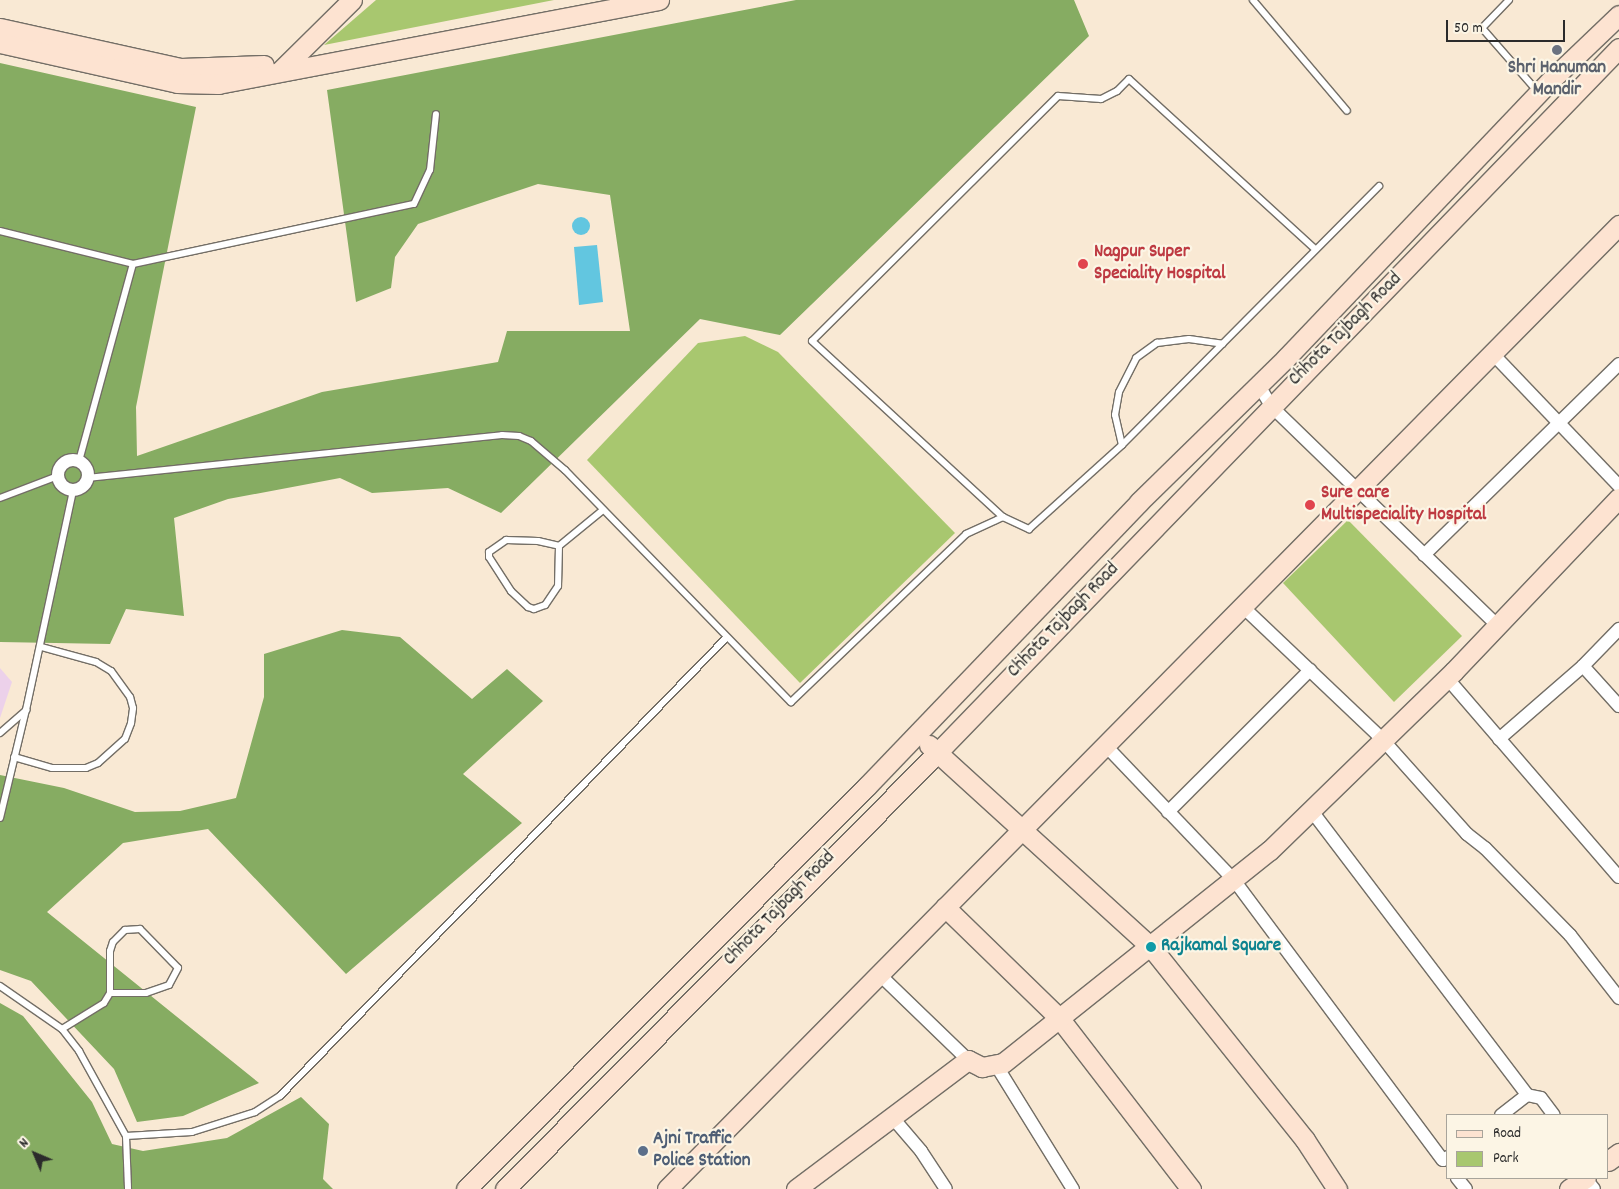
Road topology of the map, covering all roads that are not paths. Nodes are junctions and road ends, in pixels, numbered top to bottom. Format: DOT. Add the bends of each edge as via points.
graph roads {
  1 [pos="352,0"];
  2 [pos="602,0"];
  3 [pos="659,0"];
  4 [pos="1253,0"];
  5 [pos="1509,0"];
  6 [pos="1619,15"];
  7 [pos="0,28"];
  8 [pos="0,43"];
  9 [pos="1619,48"];
  10 [pos="283,68"];
  11 [pos="1539,93"];
  12 [pos="1347,111"];
  13 [pos="436,114"];
  14 [pos="1379,186"];
  15 [pos="1619,225"];
  16 [pos="0,231"];
  17 [pos="1315,249"];
  18 [pos="133,264"];
  19 [pos="1223,344"];
  20 [pos="1492,353"];
  21 [pos="1619,364"];
  22 [pos="1258,384"];
  23 [pos="1271,406"];
  24 [pos="1559,423"];
  25 [pos="1122,445"];
  26 [pos="79,462"];
  27 [pos="58,476"];
  28 [pos="87,478"];
  29 [pos="1357,489"];
  30 [pos="74,490"];
  31 [pos="0,498"];
  32 [pos="1618,498"];
  33 [pos="603,510"];
  34 [pos="1003,517"];
  35 [pos="559,546"];
  36 [pos="1424,555"];
  37 [pos="1242,606"];
  38 [pos="1496,626"];
  39 [pos="1619,629"];
  40 [pos="726,638"];
  41 [pos="40,647"];
  42 [pos="1582,666"];
  43 [pos="1310,670"];
  44 [pos="1447,678"];
  45 [pos="1619,706"];
  46 [pos="26,710"];
  47 [pos="0,733"];
  48 [pos="917,734"];
  49 [pos="1500,739"];
  50 [pos="1384,740"];
  51 [pos="1105,745"];
  52 [pos="937,753"];
  53 [pos="14,756"];
  54 [pos="1311,810"];
  55 [pos="1168,812"];
  56 [pos="0,818"];
  57 [pos="1022,830"];
  58 [pos="1619,877"];
  59 [pos="1234,880"];
  60 [pos="946,907"];
  61 [pos="1151,947"];
  62 [pos="879,974"];
  63 [pos="0,986"];
  64 [pos="110,993"];
  65 [pos="1619,998"];
  66 [pos="1060,1019"];
  67 [pos="62,1029"];
  68 [pos="968,1060"];
  69 [pos="996,1065"];
  70 [pos="1527,1095"];
  71 [pos="1502,1114"];
  72 [pos="1553,1114"];
  73 [pos="892,1117"];
  74 [pos="126,1136"];
  75 [pos="1446,1161"];
  76 [pos="1458,1179"];
  77 [pos="1584,1179"];
  78 [pos="1586,1179"];
  79 [pos="806,1186"];
  80 [pos="511,1187"];
  81 [pos="128,1189"];
  82 [pos="466,1189"];
  83 [pos="667,1189"];
  84 [pos="946,1189"];
  85 [pos="1073,1189"];
  86 [pos="1191,1189"];
  87 [pos="1337,1189"];
  88 [pos="1466,1189"];
  89 [pos="1569,1189"];
  90 [pos="1594,1189"];
  1 -- 10 [label="main road"];
  2 -- 10 [label="main road" via="418,34"];
  3 -- 10 [label="main road"];
  4 -- 12 [label="lane"];
  5 -- 11 [label="lane" via="1482,28"];
  6 -- 11 [label="main road"];
  7 -- 10 [label="main road" via="180,68"];
  8 -- 10 [label="main road" via="177,83 218,84"];
  9 -- 23 [label="main road, Chhota Tajbagh Road"];
  11 -- 22 [label="main road"];
  13 -- 18 [label="lane" via="430,170 414,204"];
  14 -- 17 [label="lane"];
  15 -- 20 [label="main road"];
  16 -- 18 [label="lane"];
  17 -- 19 [label="lane"];
  17 -- 34 [label="lane" via="1129,79 1101,100 1058,96 812,341"];
  18 -- 26 [label="lane"];
  19 -- 25 [label="lane"];
  19 -- 25 [label="lane" via="1189,339 1157,343 1136,358 1115,415"];
  20 -- 24 [label="street"];
  20 -- 29 [label="main road"];
  21 -- 24 [label="street"];
  22 -- 23 [label="street"];
  22 -- 48 [label="main road" via="1139,502"];
  23 -- 29 [label="street"];
  23 -- 52 [label="main road, Chhota Tajbagh Road"];
  24 -- 32 [label="street"];
  24 -- 36 [label="street"];
  25 -- 34 [label="lane" via="1029,529"];
  26 -- 27 [label="street" via="64,463"];
  26 -- 28 [label="street" via="86,468"];
  27 -- 30 [label="street" via="65,488"];
  27 -- 31 [label="lane"];
  28 -- 30 [label="street"];
  28 -- 33 [label="lane" via="502,435 531,441"];
  29 -- 36 [label="street"];
  29 -- 37 [label="main road"];
  30 -- 41 [label="lane"];
  32 -- 38 [label="main road"];
  33 -- 35 [label="lane"];
  33 -- 40 [label="lane"];
  34 -- 40 [label="lane" via="966,534 791,702"];
  35 -- 35 [label="lane" via="546,542 506,540 497,544 489,557 511,591 534,609 545,604 558,586"];
  36 -- 38 [label="street"];
  37 -- 43 [label="street"];
  37 -- 51 [label="main road"];
  38 -- 44 [label="main road"];
  39 -- 42 [label="street"];
  40 -- 74 [label="lane" via="280,1096 255,1112 216,1127 192,1132"];
  41 -- 46 [label="lane"];
  41 -- 53 [label="lane" via="96,662 110,671 130,697 130,723 125,739 98,763 86,768 52,768"];
  42 -- 45 [label="street"];
  42 -- 49 [label="street"];
  43 -- 50 [label="street"];
  43 -- 55 [label="street"];
  44 -- 49 [label="street"];
  44 -- 50 [label="main road"];
  46 -- 47 [label="lane"];
  46 -- 53 [label="lane"];
  48 -- 52 [label="main road"];
  48 -- 82 [label="main road"];
  49 -- 58 [label="street"];
  50 -- 54 [label="main road"];
  50 -- 65 [label="street" via="1466,834 1486,848 1570,935"];
  51 -- 55 [label="street"];
  51 -- 57 [label="main road"];
  52 -- 57 [label="main road"];
  52 -- 80 [label="main road, Chhota Tajbagh Road"];
  53 -- 56 [label="lane"];
  54 -- 59 [label="main road"];
  54 -- 70 [label="street"];
  55 -- 59 [label="street"];
  57 -- 60 [label="main road"];
  57 -- 61 [label="main road"];
  59 -- 61 [label="main road"];
  59 -- 75 [label="street"];
  60 -- 62 [label="main road"];
  60 -- 66 [label="main road"];
  61 -- 66 [label="main road"];
  61 -- 87 [label="main road" via="1304,1140"];
  62 -- 68 [label="street"];
  62 -- 83 [label="main road"];
  63 -- 67 [label="lane"];
  64 -- 64 [label="lane" via="110,951 113,942 125,930 140,929 178,968 169,985 146,993"];
  64 -- 67 [label="lane" via="104,1003"];
  66 -- 69 [label="main road"];
  66 -- 86 [label="main road"];
  67 -- 74 [label="lane" via="79,1051"];
  68 -- 69 [label="main road" via="982,1067"];
  68 -- 73 [label="main road"];
  69 -- 85 [label="street"];
  70 -- 71 [label="street"];
  70 -- 72 [label="street" via="1541,1098"];
  73 -- 79 [label="main road"];
  73 -- 84 [label="street" via="921,1151"];
  74 -- 81 [label="lane"];
  76 -- 88 [label="street"];
  77 -- 89 [label="main road"];
  78 -- 90 [label="street"];
}
